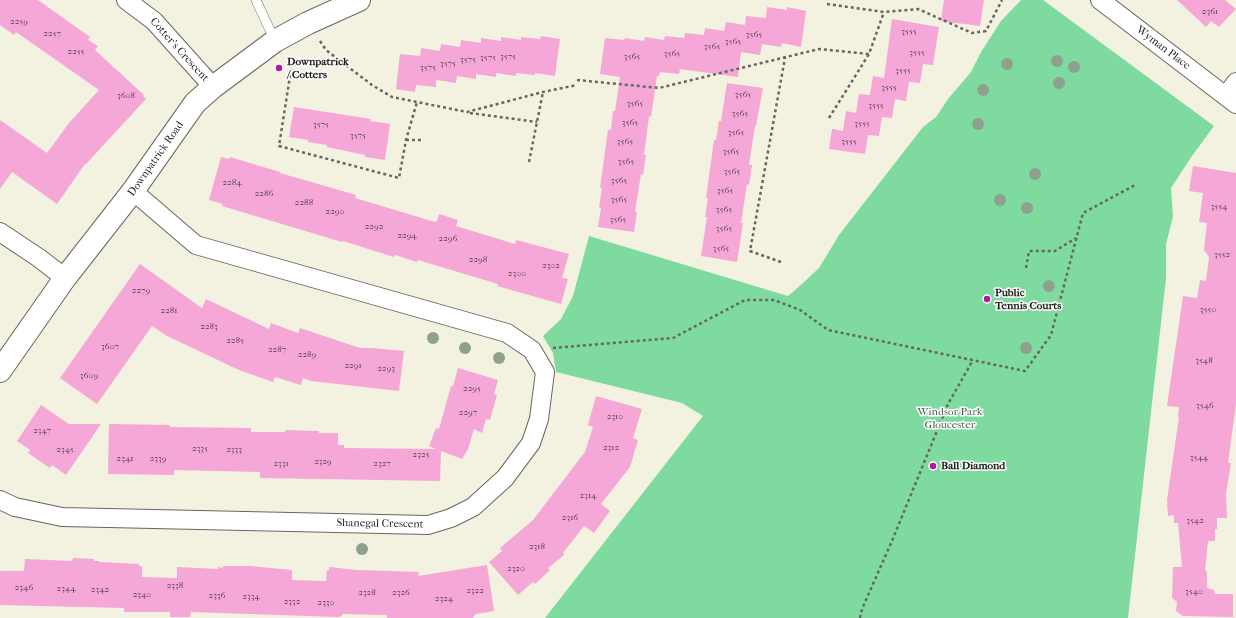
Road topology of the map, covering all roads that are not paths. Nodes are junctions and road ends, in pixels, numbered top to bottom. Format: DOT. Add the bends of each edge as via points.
graph roads {
  1 [pos="126,0"];
  2 [pos="256,0"];
  3 [pos="359,0"];
  4 [pos="1100,0"];
  5 [pos="275,42"];
  6 [pos="213,87"];
  7 [pos="1233,94"];
  8 [pos="133,191"];
  9 [pos="0,232"];
  10 [pos="65,278"];
  11 [pos="0,371"];
  12 [pos="0,500"];
  1 -- 6 [label="street, Cotter's Crescent" via="154,21"];
  2 -- 5 [label="lane"];
  3 -- 5 [label="street, Downpatrick Road"];
  4 -- 7 [label="street, Wyman Place"];
  5 -- 6 [label="street, Downpatrick Road"];
  6 -- 8 [label="street, Downpatrick Road" via="195,103"];
  8 -- 10 [label="street, Downpatrick Road"];
  8 -- 12 [label="street, Shanegal Crescent" via="196,245 508,333 532,350 545,372 539,419 531,443 505,478 473,507 451,518 428,525 62,517 15,507"];
  9 -- 10 [label="street"];
  10 -- 11 [label="street, Downpatrick Road"];
}
